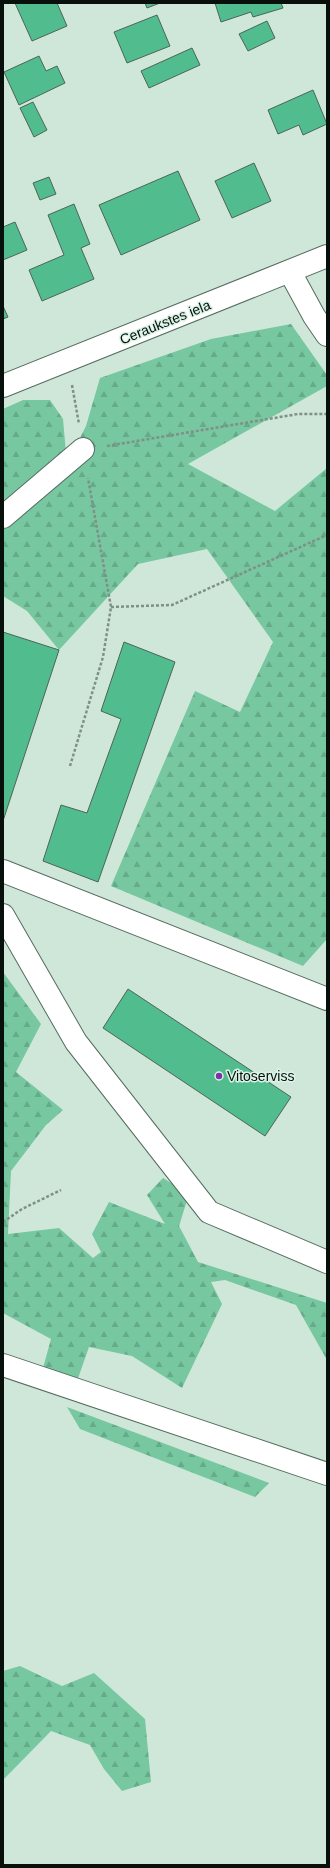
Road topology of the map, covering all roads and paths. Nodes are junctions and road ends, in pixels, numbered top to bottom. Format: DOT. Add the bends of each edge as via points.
graph roads {
  1 [pos="327,256"];
  2 [pos="290,272"];
  3 [pos="327,335"];
  4 [pos="68,361"];
  5 [pos="3,386"];
  6 [pos="327,414"];
  7 [pos="83,450"];
  8 [pos="3,517"];
  9 [pos="327,535"];
  10 [pos="112,607"];
  11 [pos="70,766"];
  12 [pos="3,871"];
  13 [pos="3,915"];
  14 [pos="327,999"];
  15 [pos="61,1190"];
  16 [pos="3,1222"];
  17 [pos="327,1262"];
  18 [pos="3,1365"];
  19 [pos="327,1474"];
  1 -- 2 [label="street, Ceraukstes iela"];
  2 -- 3 [label="street"];
  2 -- 4 [label="street, Ceraukstes iela"];
  4 -- 5 [label="street, Ceraukstes iela"];
  4 -- 7 [label="path"];
  6 -- 7 [label="path" via="298,414"];
  7 -- 8 [label="street"];
  7 -- 10 [label="path"];
  9 -- 10 [label="path" via="172,605"];
  10 -- 11 [label="path" via="103,657"];
  12 -- 14 [label="street"];
  13 -- 17 [label="street" via="76,1042 209,1212"];
  15 -- 16 [label="path" via="22,1209"];
  18 -- 19 [label="street"];
}
